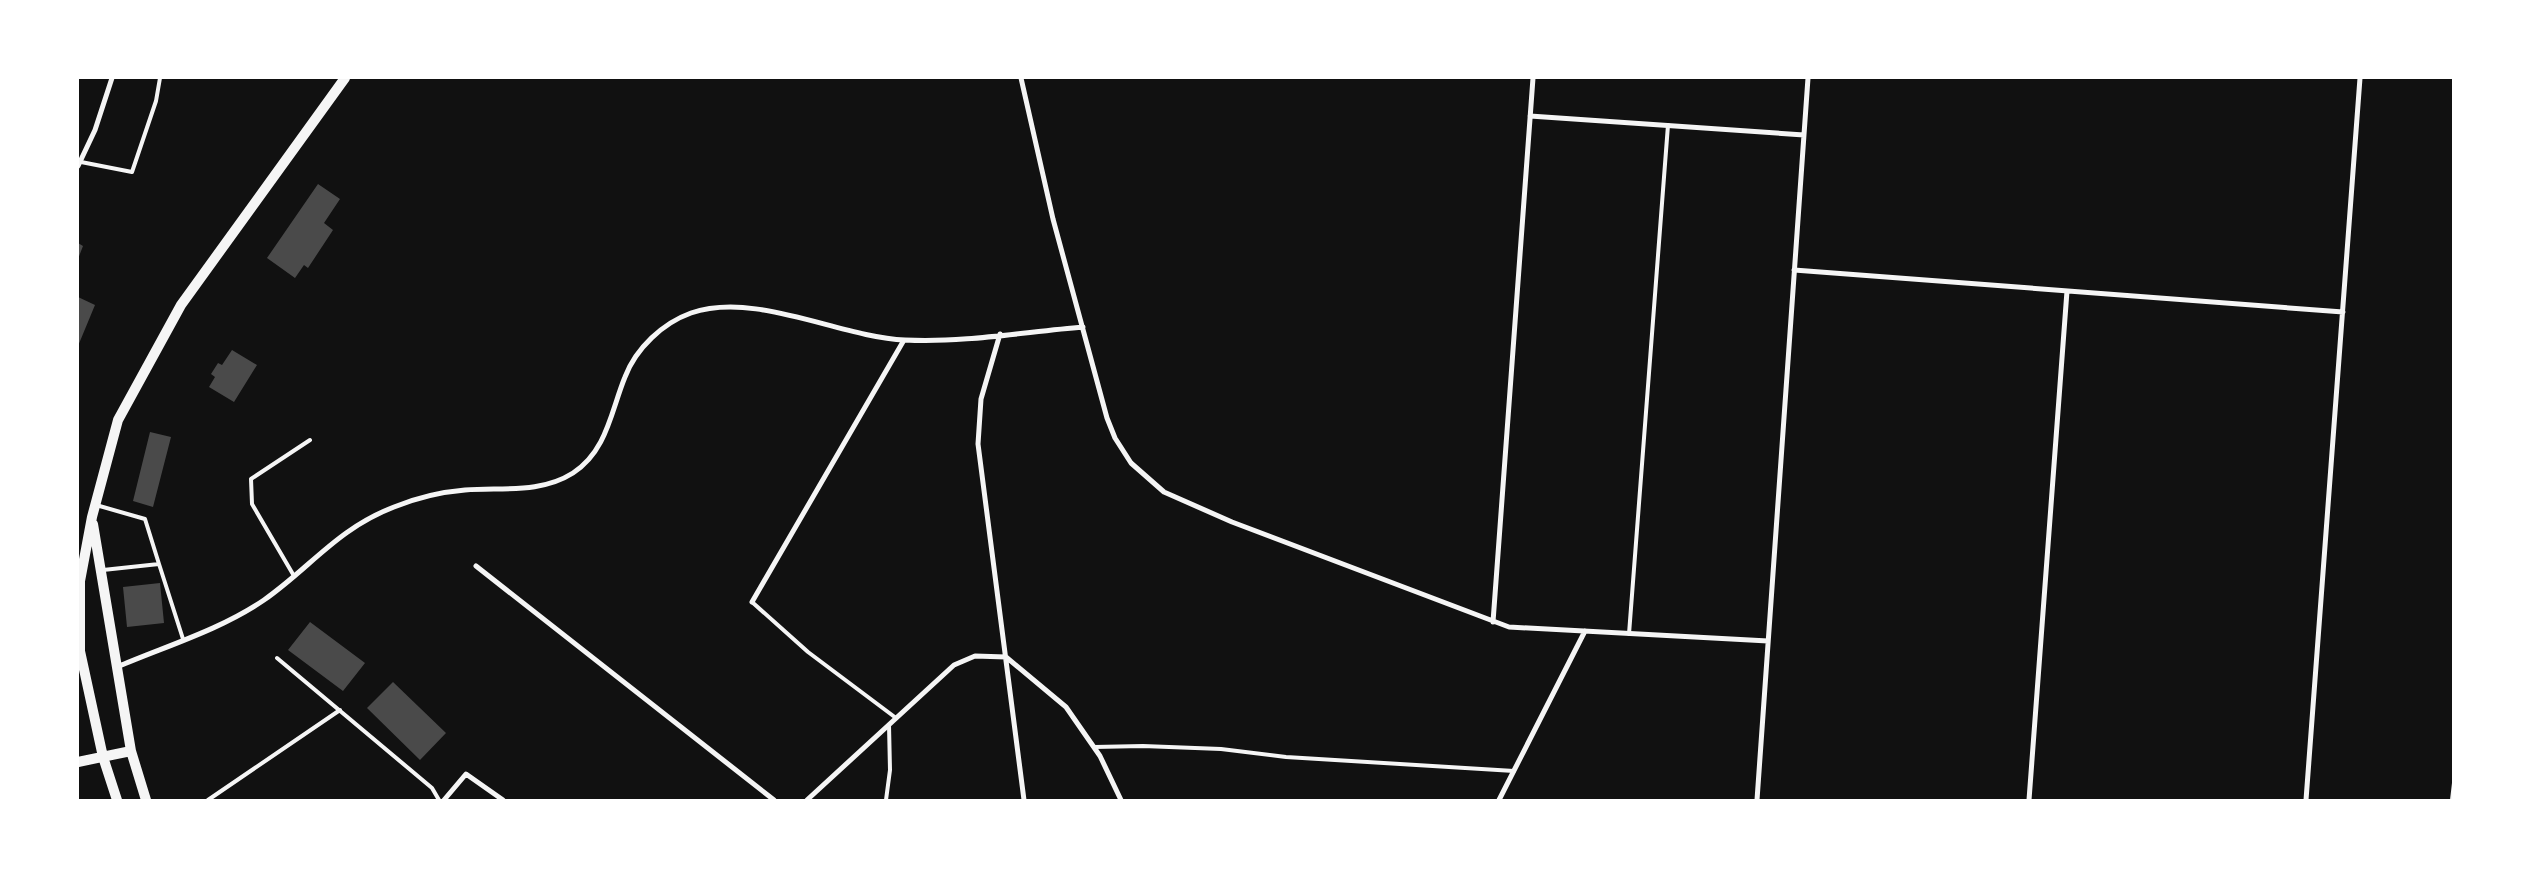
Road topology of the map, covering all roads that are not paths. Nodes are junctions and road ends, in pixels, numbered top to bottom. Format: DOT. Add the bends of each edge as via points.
graph roads {
  1 [pos="112,78"];
  2 [pos="160,78"];
  3 [pos="345,78"];
  4 [pos="1022,78"];
  5 [pos="1533,78"];
  6 [pos="1808,78"];
  7 [pos="2360,78"];
  8 [pos="1530,116"];
  9 [pos="1668,126"];
  10 [pos="1804,135"];
  11 [pos="79,164"];
  12 [pos="1794,270"];
  13 [pos="2067,291"];
  14 [pos="2342,312"];
  15 [pos="1083,327"];
  16 [pos="1000,334"];
  17 [pos="904,340"];
  18 [pos="310,440"];
  19 [pos="95,505"];
  20 [pos="92,517"];
  21 [pos="159,564"];
  22 [pos="476,566"];
  23 [pos="101,570"];
  24 [pos="294,576"];
  25 [pos="752,602"];
  26 [pos="1493,622"];
  27 [pos="1585,631"];
  28 [pos="1629,634"];
  29 [pos="183,639"];
  30 [pos="1768,641"];
  31 [pos="1006,657"];
  32 [pos="277,658"];
  33 [pos="116,667"];
  34 [pos="340,710"];
  35 [pos="896,718"];
  36 [pos="889,725"];
  37 [pos="1094,748"];
  38 [pos="131,751"];
  39 [pos="103,757"];
  40 [pos="78,762"];
  41 [pos="1514,771"];
  42 [pos="2454,782"];
  43 [pos="117,800"];
  44 [pos="146,800"];
  45 [pos="208,800"];
  46 [pos="439,800"];
  47 [pos="444,800"];
  48 [pos="503,800"];
  49 [pos="774,800"];
  50 [pos="807,800"];
  51 [pos="886,800"];
  52 [pos="1024,800"];
  53 [pos="1121,800"];
  54 [pos="1499,800"];
  55 [pos="1757,800"];
  56 [pos="2029,800"];
  57 [pos="2306,800"];
  58 [pos="2452,800"];
  1 -- 11 [label="street" via="96,130"];
  2 -- 11 [label="lane" via="156,101 132,172"];
  3 -- 19 [label="main road" via="181,305 118,420"];
  4 -- 15 [label="street" via="1053,219"];
  5 -- 8 [label="street"];
  6 -- 10 [label="street"];
  7 -- 14 [label="street"];
  8 -- 9 [label="street"];
  8 -- 26 [label="street"];
  9 -- 10 [label="street"];
  9 -- 28 [label="lane"];
  10 -- 12 [label="street"];
  12 -- 13 [label="street"];
  12 -- 30 [label="street"];
  13 -- 14 [label="street"];
  13 -- 56 [label="street"];
  14 -- 57 [label="street"];
  15 -- 16 [label="street"];
  15 -- 26 [label="street" via="1115,438 1131,462 1164,492 1232,522"];
  16 -- 17 [label="street"];
  16 -- 31 [label="street" via="982,399 978,444"];
  17 -- 24 [label="street" via="866,335 789,314 726,307 692,313 661,329 637,354 625,374 604,436 594,454 573,473 531,488 465,490 407,502 349,530"];
  17 -- 25 [label="street"];
  18 -- 24 [label="lane" via="251,479 252,504"];
  19 -- 20 [label="main road"];
  19 -- 21 [label="lane" via="145,519"];
  20 -- 23 [label="main road"];
  20 -- 39 [label="main road" via="80,581 80,651"];
  21 -- 23 [label="lane"];
  21 -- 29 [label="lane"];
  22 -- 49 [label="street"];
  23 -- 33 [label="main road"];
  24 -- 29 [label="street" via="238,617"];
  25 -- 35 [label="lane" via="808,652"];
  26 -- 27 [label="street" via="1509,628"];
  27 -- 28 [label="street"];
  27 -- 41 [label="street"];
  28 -- 30 [label="street"];
  29 -- 33 [label="street"];
  30 -- 55 [label="street"];
  31 -- 35 [label="street" via="975,656 954,665"];
  31 -- 37 [label="street" via="1066,707"];
  31 -- 52 [label="street"];
  32 -- 34 [label="lane"];
  33 -- 38 [label="main road"];
  34 -- 45 [label="lane"];
  34 -- 46 [label="lane" via="432,788"];
  35 -- 36 [label="street"];
  36 -- 50 [label="street"];
  36 -- 51 [label="lane" via="890,770"];
  37 -- 41 [label="lane" via="1144,746 1221,750"];
  37 -- 53 [label="street"];
  38 -- 39 [label="main road"];
  38 -- 44 [label="main road"];
  39 -- 40 [label="main road"];
  39 -- 43 [label="main road"];
  41 -- 54 [label="street"];
  42 -- 58 [label="lane"];
  47 -- 48 [label="street" via="466,774"];
}
